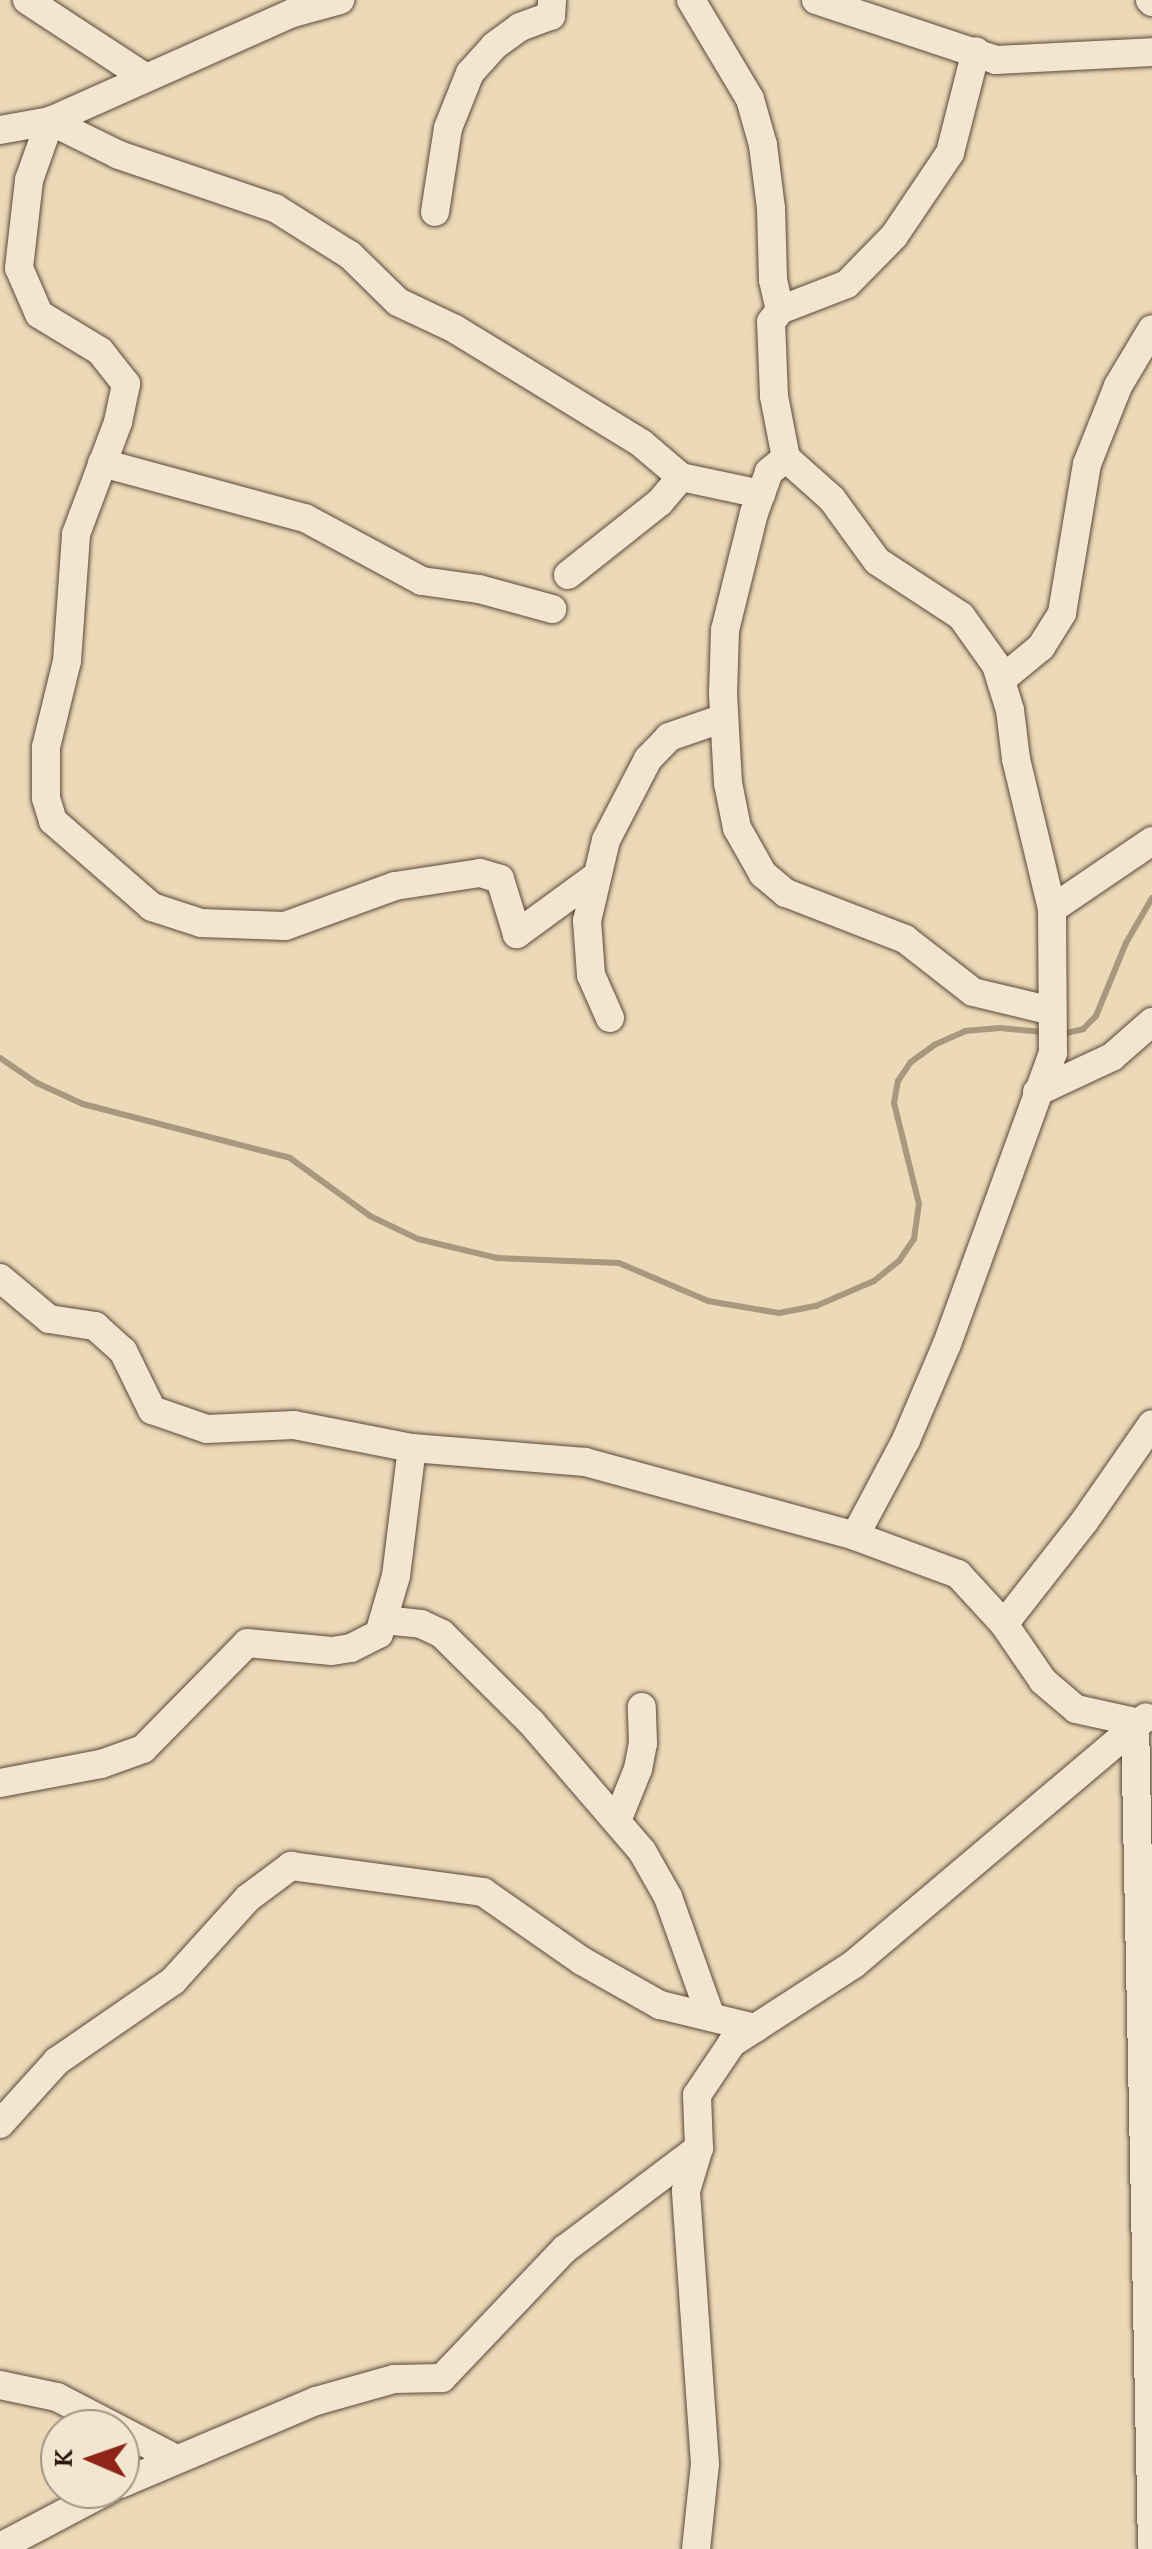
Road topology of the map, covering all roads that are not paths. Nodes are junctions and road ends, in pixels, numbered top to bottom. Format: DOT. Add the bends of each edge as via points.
graph roads {
  1 [pos="27,0"];
  2 [pos="340,0"];
  3 [pos="552,0"];
  4 [pos="691,0"];
  5 [pos="816,0"];
  6 [pos="976,52"];
  7 [pos="1152,52"];
  8 [pos="146,78"];
  9 [pos="50,121"];
  10 [pos="0,130"];
  11 [pos="435,212"];
  12 [pos="780,310"];
  13 [pos="1152,328"];
  14 [pos="786,458"];
  15 [pos="102,463"];
  16 [pos="681,477"];
  17 [pos="761,494"];
  18 [pos="568,575"];
  19 [pos="552,610"];
  20 [pos="1001,680"];
  21 [pos="724,718"];
  22 [pos="1152,841"];
  23 [pos="595,877"];
  24 [pos="1052,908"];
  25 [pos="1052,1017"];
  26 [pos="610,1018"];
  27 [pos="1152,1022"];
  28 [pos="1038,1092"];
  29 [pos="0,1278"];
  30 [pos="1152,1424"];
  31 [pos="412,1448"];
  32 [pos="855,1536"];
  33 [pos="384,1620"];
  34 [pos="1004,1624"];
  35 [pos="642,1707"];
  36 [pos="1144,1718"];
  37 [pos="0,1783"];
  38 [pos="617,1821"];
  39 [pos="711,2017"];
  40 [pos="755,2028"];
  41 [pos="1148,2108"];
  42 [pos="0,2124"];
  43 [pos="699,2148"];
  44 [pos="0,2385"];
  45 [pos="174,2458"];
  46 [pos="140,2474"];
  47 [pos="72,2509"];
  48 [pos="1152,2546"];
  49 [pos="0,2547"];
  50 [pos="696,2549"];
  1 -- 8 [label="street"];
  2 -- 8 [label="street" via="293,13"];
  3 -- 11 [label="street" via="551,16 520,27 470,73 448,128"];
  4 -- 12 [label="street" via="750,99 763,145"];
  5 -- 6 [label="street"];
  6 -- 7 [label="street" via="996,60"];
  6 -- 12 [label="street" via="950,153 894,236 847,284"];
  8 -- 9 [label="street"];
  9 -- 10 [label="street"];
  9 -- 15 [label="street" via="29,180 19,268 39,314 100,352 126,384"];
  9 -- 16 [label="street" via="119,155 275,208 350,256 398,302 455,329 641,442"];
  12 -- 14 [label="street" via="770,349"];
  13 -- 20 [label="street" via="1118,386 1087,464 1062,613 1041,647"];
  14 -- 17 [label="street" via="769,472"];
  14 -- 20 [label="street" via="832,499 877,561 961,616"];
  15 -- 19 [label="street" via="305,518 422,582"];
  15 -- 23 [label="street" via="76,534 66,661 46,747 46,798 64,835 131,892 174,917 264,928 395,886 480,873 500,880 518,934"];
  16 -- 17 [label="street"];
  16 -- 18 [label="street" via="660,502"];
  17 -- 21 [label="street" via="725,630"];
  20 -- 24 [label="street"];
  21 -- 23 [label="street" via="669,737 648,760 606,840"];
  21 -- 25 [label="street" via="737,828 763,874 786,893 905,938 973,992"];
  22 -- 24 [label="street"];
  23 -- 26 [label="street" via="587,921 590,974"];
  24 -- 25 [label="street"];
  25 -- 28 [label="street" via="1053,1053"];
  27 -- 28 [label="street" via="1112,1057"];
  28 -- 32 [label="street" via="947,1344"];
  29 -- 31 [label="street" via="49,1319 94,1326 123,1351 152,1410 207,1429 294,1424"];
  30 -- 34 [label="street"];
  31 -- 32 [label="street" via="585,1462"];
  31 -- 33 [label="street"];
  32 -- 34 [label="street" via="958,1574"];
  33 -- 37 [label="street" via="379,1634 351,1648 298,1650 247,1642 143,1749"];
  33 -- 38 [label="street" via="422,1624 442,1634"];
  34 -- 36 [label="street" via="1043,1681 1076,1709"];
  35 -- 38 [label="street" via="638,1770"];
  36 -- 40 [label="street" via="854,1964"];
  36 -- 41 [label="street"];
  38 -- 39 [label="street" via="668,1897"];
  39 -- 40 [label="street"];
  39 -- 42 [label="street" via="660,2005 483,1892 291,1866 248,1898 173,1981 57,2061"];
  40 -- 43 [label="street" via="732,2043 697,2095"];
  41 -- 48 [label="street"];
  43 -- 45 [label="street" via="565,2249 442,2378 394,2379 316,2400"];
  43 -- 50 [label="street" via="686,2192 705,2464"];
  44 -- 45 [label="street" via="57,2397"];
  45 -- 46 [label="street"];
  47 -- 49 [label="street"];
}
